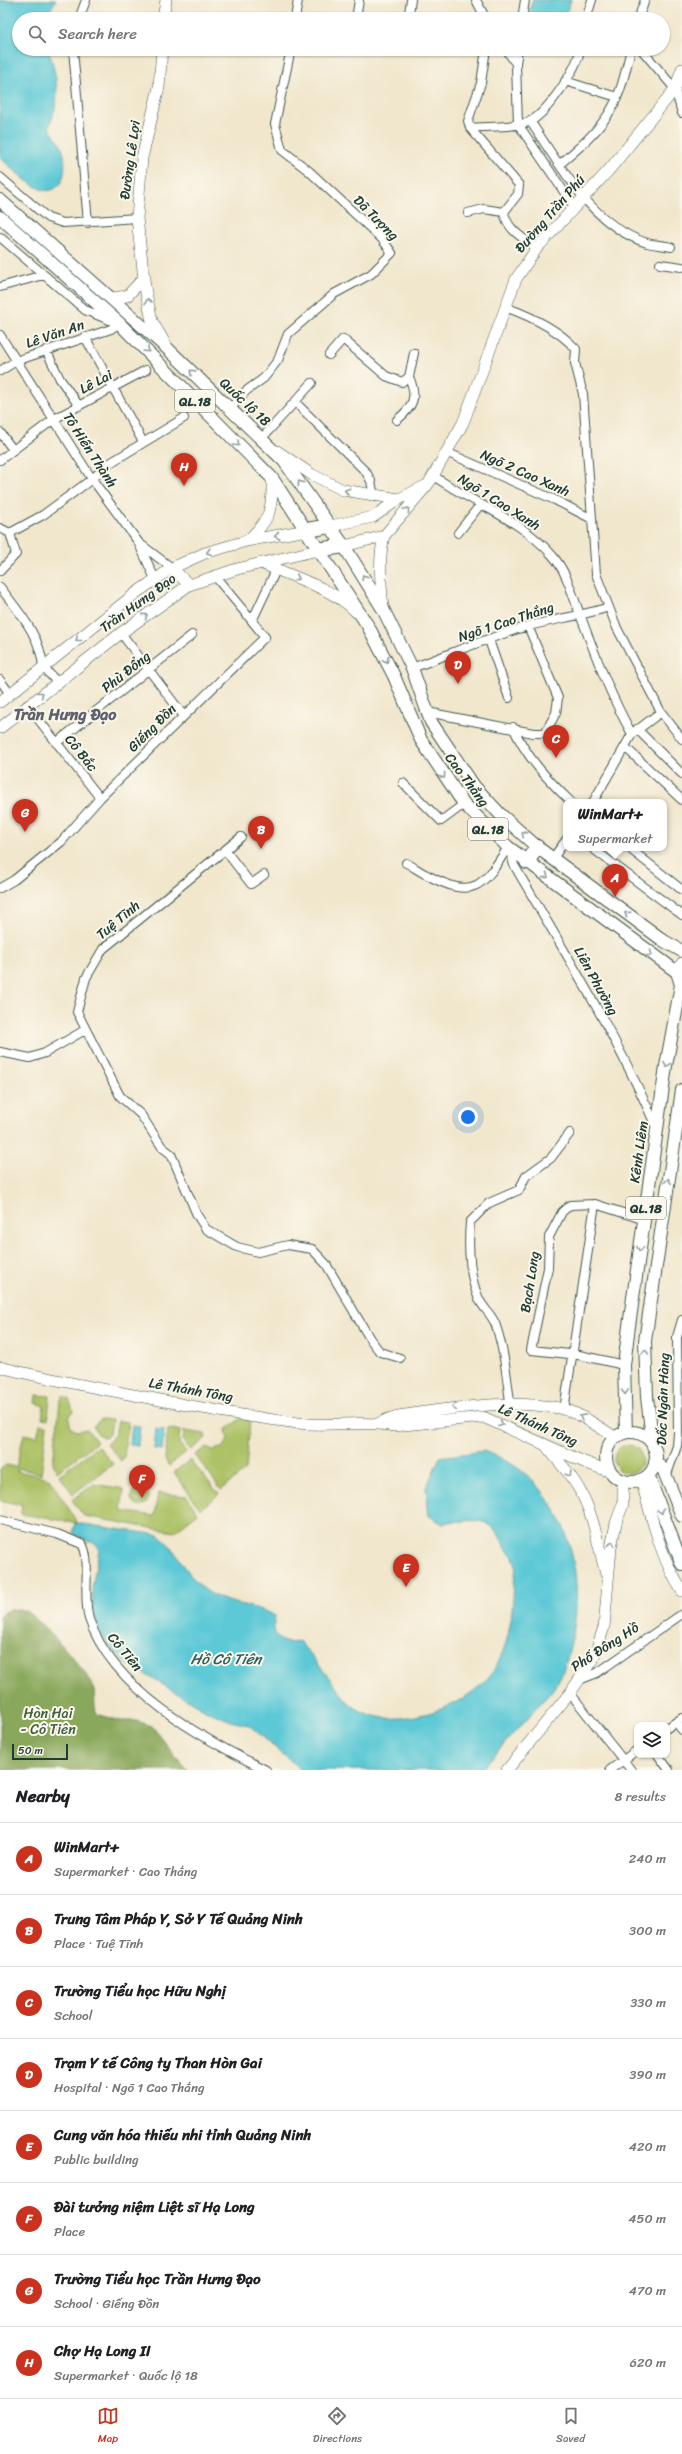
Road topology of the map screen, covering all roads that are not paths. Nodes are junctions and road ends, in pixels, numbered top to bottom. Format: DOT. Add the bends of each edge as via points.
graph roads {
  1 [pos="86,0"];
  2 [pos="166,0"];
  3 [pos="298,0"];
  4 [pos="359,0"];
  5 [pos="411,0"];
  6 [pos="476,0"];
  7 [pos="525,0"];
  8 [pos="592,0"];
  9 [pos="645,0"];
  10 [pos="82,12"];
  11 [pos="164,12"];
  12 [pos="297,12"];
  13 [pos="357,12"];
  14 [pos="409,12"];
  15 [pos="482,12"];
  16 [pos="523,12"];
  17 [pos="588,12"];
  18 [pos="641,12"];
  19 [pos="74,56"];
  20 [pos="161,56"];
  21 [pos="290,56"];
  22 [pos="485,56"];
  23 [pos="511,56"];
  24 [pos="517,56"];
  25 [pos="578,56"];
  26 [pos="629,56"];
  27 [pos="647,56"];
  28 [pos="516,64"];
  29 [pos="682,69"];
  30 [pos="565,81"];
  31 [pos="676,90"];
  32 [pos="617,97"];
  33 [pos="682,113"];
  34 [pos="530,121"];
  35 [pos="518,124"];
  36 [pos="470,128"];
  37 [pos="560,164"];
  38 [pos="0,177"];
  39 [pos="0,191"];
  40 [pos="583,198"];
  41 [pos="0,200"];
  42 [pos="575,208"];
  43 [pos="504,212"];
  44 [pos="468,213"];
  45 [pos="0,217"];
  46 [pos="137,218"];
  47 [pos="88,223"];
  48 [pos="0,226"];
  49 [pos="0,238"];
  50 [pos="671,247"];
  51 [pos="537,248"];
  52 [pos="660,264"];
  53 [pos="682,267"];
  54 [pos="43,275"];
  55 [pos="144,277"];
  56 [pos="0,287"];
  57 [pos="106,292"];
  58 [pos="93,302"];
  59 [pos="505,307"];
  60 [pos="119,323"];
  61 [pos="0,335"];
  62 [pos="85,337"];
  63 [pos="168,349"];
  64 [pos="46,350"];
  65 [pos="414,353"];
  66 [pos="329,355"];
  67 [pos="16,360"];
  68 [pos="146,370"];
  69 [pos="0,371"];
  70 [pos="409,377"];
  71 [pos="312,383"];
  72 [pos="112,389"];
  73 [pos="295,402"];
  74 [pos="79,406"];
  75 [pos="230,409"];
  76 [pos="184,418"];
  77 [pos="54,419"];
  78 [pos="397,420"];
  79 [pos="0,432"];
  80 [pos="262,438"];
  81 [pos="143,442"];
  82 [pos="272,448"];
  83 [pos="12,450"];
  84 [pos="446,452"];
  85 [pos="0,460"];
  86 [pos="272,478"];
  87 [pos="92,479"];
  88 [pos="431,479"];
  89 [pos="374,496"];
  90 [pos="399,499"];
  91 [pos="480,505"];
  92 [pos="592,519"];
  93 [pos="330,526"];
  94 [pos="0,528"];
  95 [pos="307,530"];
  96 [pos="10,533"];
  97 [pos="458,533"];
  98 [pos="384,536"];
  99 [pos="246,541"];
  100 [pos="139,543"];
  101 [pos="344,546"];
  102 [pos="318,550"];
  103 [pos="261,563"];
  104 [pos="172,568"];
  105 [pos="0,570"];
  106 [pos="276,570"];
  107 [pos="214,575"];
  108 [pos="155,579"];
  109 [pos="189,584"];
  110 [pos="0,587"];
  111 [pos="609,607"];
  112 [pos="383,609"];
  113 [pos="580,616"];
  114 [pos="252,621"];
  115 [pos="368,626"];
  116 [pos="528,626"];
  117 [pos="121,633"];
  118 [pos="192,635"];
  119 [pos="489,640"];
  120 [pos="43,667"];
  121 [pos="412,668"];
  122 [pos="148,670"];
  123 [pos="0,680"];
  124 [pos="57,682"];
  125 [pos="10,694"];
  126 [pos="509,698"];
  127 [pos="0,702"];
  128 [pos="27,705"];
  129 [pos="427,712"];
  130 [pos="661,712"];
  131 [pos="183,715"];
  132 [pos="0,728"];
  133 [pos="513,728"];
  134 [pos="634,732"];
  135 [pos="682,739"];
  136 [pos="56,743"];
  137 [pos="625,747"];
  138 [pos="682,774"];
  139 [pos="403,783"];
  140 [pos="100,798"];
  141 [pos="568,799"];
  142 [pos="595,799"];
  143 [pos="682,800"];
  144 [pos="464,804"];
  145 [pos="241,838"];
  146 [pos="563,844"];
  147 [pos="537,846"];
  148 [pos="508,847"];
  149 [pos="225,850"];
  150 [pos="596,851"];
  151 [pos="633,851"];
  152 [pos="552,858"];
  153 [pos="528,862"];
  154 [pos="406,863"];
  155 [pos="264,875"];
  156 [pos="0,888"];
  157 [pos="682,890"];
  158 [pos="682,915"];
  159 [pos="682,951"];
  160 [pos="679,968"];
  161 [pos="681,986"];
  162 [pos="85,1030"];
  163 [pos="0,1052"];
  164 [pos="682,1090"];
  165 [pos="658,1131"];
  166 [pos="570,1133"];
  167 [pos="595,1204"];
  168 [pos="644,1220"];
  169 [pos="682,1320"];
  170 [pos="574,1355"];
  171 [pos="400,1358"];
  172 [pos="624,1365"];
  173 [pos="0,1367"];
  174 [pos="508,1404"];
  175 [pos="564,1410"];
  176 [pos="380,1423"];
  177 [pos="621,1435"];
  178 [pos="545,1444"];
  179 [pos="653,1446"];
  180 [pos="656,1461"];
  181 [pos="611,1472"];
  182 [pos="645,1477"];
  183 [pos="666,1478"];
  184 [pos="623,1480"];
  185 [pos="682,1516"];
  186 [pos="0,1520"];
  187 [pos="682,1564"];
  188 [pos="608,1583"];
  189 [pos="682,1590"];
  190 [pos="682,1614"];
  191 [pos="579,1680"];
  192 [pos="570,1693"];
  193 [pos="679,1720"];
  194 [pos="670,1726"];
  195 [pos="682,1730"];
  196 [pos="634,1752"];
  197 [pos="660,1758"];
  198 [pos="624,1760"];
  199 [pos="510,1769"];
  200 [pos="266,1770"];
  201 [pos="610,1770"];
  202 [pos="631,1770"];
  203 [pos="669,1770"];
  1 -- 10 [label="street"];
  2 -- 11 [label="main road"];
  3 -- 12 [label="street"];
  4 -- 13 [label="street"];
  5 -- 14 [label="street"];
  6 -- 15 [label="street"];
  7 -- 16 [label="street"];
  8 -- 17 [label="street"];
  9 -- 18 [label="street"];
  19 -- 47 [label="street"];
  20 -- 46 [label="main road, Đường Lê Lợi" via="159,87 142,158"];
  21 -- 75 [label="street, Dã Tượng" via="275,124 282,150 309,171 382,239 392,253 371,274 334,294 288,334 278,360 264,378 246,391"];
  22 -- 36 [label="street" via="481,83 468,121"];
  23 -- 28 [label="street"];
  24 -- 28 [label="street"];
  25 -- 30 [label="street" via="576,65"];
  26 -- 32 [label="street"];
  27 -- 31 [label="street"];
  28 -- 35 [label="street"];
  29 -- 31 [label="main road, Đường Trần Phú"];
  30 -- 32 [label="street"];
  30 -- 34 [label="street" via="547,106"];
  31 -- 33 [label="street"];
  31 -- 40 [label="main road, Đường Trần Phú"];
  32 -- 37 [label="street" via="594,132"];
  34 -- 35 [label="street"];
  34 -- 37 [label="street"];
  35 -- 36 [label="street"];
  35 -- 42 [label="street"];
  36 -- 43 [label="street" via="519,185 518,194"];
  37 -- 40 [label="street"];
  38 -- 47 [label="street" via="48,218 62,223"];
  39 -- 57 [label="main road, Quốc lộ 18 / QL.18"];
  40 -- 42 [label="main road, Đường Trần Phú"];
  40 -- 50 [label="street" via="616,227 647,243"];
  41 -- 57 [label="main road, Quốc lộ 18 / QL.18"];
  42 -- 51 [label="main road, Đường Trần Phú"];
  43 -- 44 [label="street" via="484,209"];
  43 -- 51 [label="street" via="505,220 512,229"];
  45 -- 58 [label="main road, QL.18"];
  46 -- 47 [label="street"];
  46 -- 55 [label="main road, Đường Lê Lợi"];
  48 -- 58 [label="main road, QL.18"];
  49 -- 54 [label="street"];
  51 -- 59 [label="main road, Đường Trần Phú" via="516,279"];
  52 -- 53 [label="street"];
  54 -- 56 [label="street"];
  54 -- 60 [label="street" via="84,310"];
  55 -- 57 [label="main road" via="127,296"];
  63 -- 55 [label="main road, Đường Lê Lợi, one-way" via="152,321"];
  57 -- 63 [label="main road, Quốc lộ 18 / QL.18"];
  58 -- 60 [label="main road, QL.18"];
  59 -- 84 [label="main road, Đường Trần Phú" via="463,423"];
  59 -- 92 [label="street" via="565,338 576,349 575,363 583,394"];
  60 -- 62 [label="street, Lê Văn An" via="111,329"];
  60 -- 86 [label="main road, QL.18, one-way"];
  61 -- 67 [label="street, Tô Hiến Thành"];
  62 -- 64 [label="street, Lê Văn An"];
  62 -- 72 [label="street"];
  75 -- 63 [label="main road, Quốc lộ 18 / QL.18, one-way"];
  64 -- 67 [label="street, Lê Văn An"];
  64 -- 74 [label="street" via="60,379"];
  65 -- 70 [label="street"];
  66 -- 70 [label="street" via="343,339 392,380 402,382"];
  67 -- 69 [label="street, Lê Văn An"];
  67 -- 77 [label="street, Tô Hiến Thành"];
  68 -- 72 [label="street, Lê Lai"];
  70 -- 78 [label="street" via="415,395 412,406"];
  71 -- 73 [label="street"];
  72 -- 74 [label="street, Lê Lai"];
  72 -- 81 [label="street"];
  73 -- 80 [label="street"];
  73 -- 89 [label="street" via="366,472"];
  74 -- 77 [label="street, Lê Lai"];
  75 -- 80 [label="main road, Quốc lộ 18 / QL.18"];
  76 -- 81 [label="street"];
  77 -- 83 [label="street, Lê Lai"];
  77 -- 87 [label="street, Tô Hiến Thành"];
  79 -- 83 [label="street"];
  80 -- 82 [label="main road, Quốc lộ 18 / QL.18"];
  81 -- 87 [label="street" via="110,463"];
  89 -- 82 [label="main road, one-way" via="331,486"];
  93 -- 82 [label="main road, Quốc lộ 18 / QL.18, one-way" via="284,460"];
  83 -- 85 [label="street, Lê Lai"];
  84 -- 88 [label="main road, Đường Trần Phú"];
  84 -- 92 [label="street, Ngõ 2 Cao Xanh"];
  86 -- 95 [label="main road, QL.18"];
  86 -- 99 [label="main road" via="273,503 268,517 261,528"];
  87 -- 96 [label="street" via="42,516"];
  87 -- 100 [label="street, Tô Hiến Thành"];
  88 -- 90 [label="main road"];
  88 -- 91 [label="street, Ngõ 1 Cao Xanh"];
  98 -- 88 [label="main road, Đường Trần Phú, one-way"];
  89 -- 90 [label="main road"];
  90 -- 93 [label="main road" via="373,517"];
  91 -- 97 [label="street"];
  91 -- 113 [label="street, Ngõ 1 Cao Xanh" via="513,523 553,555 564,570"];
  92 -- 111 [label="street" via="596,574"];
  93 -- 95 [label="highway"];
  93 -- 101 [label="main road, Quốc lộ 18 / QL.18"];
  94 -- 96 [label="street"];
  95 -- 99 [label="main road, Trần Hưng Đạo, one-way"];
  95 -- 102 [label="main road, QL.18"];
  96 -- 105 [label="street" via="16,554"];
  98 -- 101 [label="main road"];
  98 -- 112 [label="main road" via="380,553"];
  99 -- 104 [label="main road, Trần Hưng Đạo, one-way" via="205,553"];
  100 -- 104 [label="street, Tô Hiến Thành"];
  100 -- 108 [label="street"];
  101 -- 102 [label="highway"];
  112 -- 101 [label="main road, Cao Thắng / QL.18, one-way"];
  102 -- 103 [label="main road, Trần Hưng Đạo"];
  102 -- 115 [label="main road, Cao Thắng / QL.18"];
  103 -- 106 [label="main road"];
  103 -- 107 [label="main road, Trần Hưng Đạo"];
  104 -- 108 [label="main road, Trần Hưng Đạo"];
  104 -- 109 [label="main road"];
  106 -- 114 [label="street"];
  106 -- 115 [label="main road, one-way" via="296,577 345,602"];
  107 -- 109 [label="main road, Trần Hưng Đạo"];
  107 -- 114 [label="street"];
  108 -- 120 [label="main road, Trần Hưng Đạo, one-way"];
  117 -- 109 [label="main road, Trần Hưng Đạo, one-way"];
  110 -- 120 [label="street" via="30,628 42,654"];
  111 -- 113 [label="street, Ngõ 1 Cao Thắng"];
  111 -- 130 [label="street" via="617,628"];
  112 -- 121 [label="main road, Cao Thắng / QL.18"];
  113 -- 116 [label="street, Ngõ 1 Cao Thắng" via="572,615"];
  113 -- 134 [label="street, Ngõ 1 Cao Xanh" via="616,706"];
  114 -- 131 [label="street, Giếng Đồn" via="265,636"];
  115 -- 144 [label="main road, Cao Thắng / QL.18, one-way" via="394,676 420,740"];
  116 -- 119 [label="street, Ngõ 1 Cao Thắng"];
  116 -- 133 [label="street" via="558,698 558,705 546,733"];
  117 -- 122 [label="street"];
  117 -- 124 [label="main road, Trần Hưng Đạo"];
  118 -- 122 [label="street, Phù Đổng"];
  119 -- 121 [label="street, Ngõ 1 Cao Thắng"];
  119 -- 126 [label="street"];
  120 -- 124 [label="street"];
  120 -- 125 [label="main road, Trần Hưng Đạo"];
  121 -- 129 [label="main road, Cao Thắng / QL.18"];
  122 -- 131 [label="street"];
  122 -- 136 [label="street, Phù Đổng"];
  123 -- 125 [label="street"];
  128 -- 124 [label="main road, Trần Hưng Đạo, one-way"];
  125 -- 127 [label="main road, Trần Hưng Đạo"];
  128 -- 132 [label="main road, Trần Hưng Đạo"];
  128 -- 136 [label="street, Cô Bắc"];
  129 -- 133 [label="street"];
  147 -- 129 [label="main road, Cao Thắng / QL.18, one-way" via="500,814 474,786 449,751"];
  130 -- 134 [label="street"];
  130 -- 135 [label="street"];
  131 -- 140 [label="street, Giếng Đồn"];
  133 -- 141 [label="street" via="519,741 547,779"];
  134 -- 137 [label="street"];
  134 -- 138 [label="street, Ngõ 1 Cao Xanh"];
  136 -- 140 [label="street, Cô Bắc"];
  137 -- 142 [label="street"];
  137 -- 143 [label="street"];
  139 -- 144 [label="street" via="441,821"];
  140 -- 156 [label="street, Giếng Đồn" via="61,842 14,880"];
  144 -- 148 [label="main road, Cao Thắng / QL.18"];
  145 -- 149 [label="street, Tuệ Tĩnh"];
  146 -- 152 [label="street"];
  147 -- 152 [label="main road, Cao Thắng / QL.18"];
  147 -- 153 [label="highway"];
  148 -- 153 [label="main road, Cao Thắng / QL.18"];
  148 -- 154 [label="street" via="487,880 479,886 470,888 451,886"];
  148 -- 165 [label="street, Liên Phường" via="514,865 588,991 636,1081"];
  149 -- 155 [label="street" via="251,884"];
  149 -- 162 [label="street, Tuệ Tĩnh" via="103,949 86,978 80,996 77,1012"];
  150 -- 158 [label="street"];
  151 -- 157 [label="street"];
  159 -- 152 [label="main road, Cao Thắng / QL.18, one-way" via="664,941"];
  153 -- 160 [label="main road, Cao Thắng / QL.18, one-way"];
  160 -- 161 [label="main road, Kênh Liêm / QL.18"];
  161 -- 165 [label="main road, Kênh Liêm / QL.18, one-way"];
  162 -- 163 [label="street" via="45,1053 30,1058"];
  162 -- 171 [label="street, Tuệ Tĩnh" via="120,1096 141,1115 162,1147 171,1154 197,1215 206,1229 237,1247 258,1252 288,1246 312,1249 326,1264 380,1352"];
  179 -- 164 [label="main road, QL.18, one-way" via="647,1397 645,1341"];
  165 -- 168 [label="main road, Kênh Liêm / QL.18"];
  166 -- 174 [label="street" via="551,1158 526,1176 519,1190 489,1203 470,1222 470,1250 477,1294 497,1328 507,1375 510,1402"];
  167 -- 168 [label="street, Bạch Long"];
  167 -- 170 [label="street"];
  167 -- 170 [label="street, Bạch Long" via="570,1205 557,1219 549,1237 548,1268 531,1350"];
  168 -- 172 [label="main road, Kênh Liêm / QL.18, one-way"];
  169 -- 183 [label="street, Dốc Ngân Hàng" via="677,1337 677,1446"];
  170 -- 172 [label="street, Bạch Long"];
  170 -- 175 [label="street"];
  172 -- 177 [label="main road, Kênh Liêm / QL.18, one-way"];
  173 -- 176 [label="main road, Lê Thánh Tông" via="208,1409 284,1421 341,1425"];
  174 -- 175 [label="main road, Lê Thánh Tông"];
  174 -- 176 [label="main road, Lê Thánh Tông, one-way" via="448,1408 390,1417"];
  177 -- 175 [label="main road, Lê Thánh Tông, one-way"];
  176 -- 178 [label="main road, Lê Thánh Tông, one-way" via="394,1426 484,1417"];
  177 -- 179 [label="main road" via="633,1432 645,1436"];
  177 -- 181 [label="main road" via="606,1454"];
  178 -- 181 [label="main road, Lê Thánh Tông"];
  178 -- 188 [label="main road, one-way" via="580,1490 595,1531"];
  179 -- 180 [label="main road"];
  180 -- 182 [label="main road"];
  180 -- 183 [label="main road"];
  181 -- 184 [label="main road"];
  182 -- 184 [label="main road"];
  182 -- 187 [label="main road, one-way"];
  182 -- 189 [label="main road" via="655,1532 671,1573"];
  183 -- 185 [label="main road"];
  188 -- 184 [label="main road, one-way" via="613,1536 623,1504"];
  186 -- 200 [label="street, Cô Tiên" via="57,1534 82,1544 87,1559 85,1598 89,1618 96,1638 115,1665 171,1716"];
  188 -- 191 [label="main road" via="604,1627 593,1660"];
  190 -- 191 [label="street, Phố Đông Hồ" via="597,1673"];
  191 -- 192 [label="main road, Phố Đông Hồ"];
  192 -- 198 [label="street"];
  192 -- 199 [label="main road, Phố Đông Hồ"];
  193 -- 194 [label="street"];
  193 -- 195 [label="street"];
  196 -- 198 [label="street"];
  197 -- 203 [label="street"];
  198 -- 201 [label="street"];
  198 -- 202 [label="street"];
}
